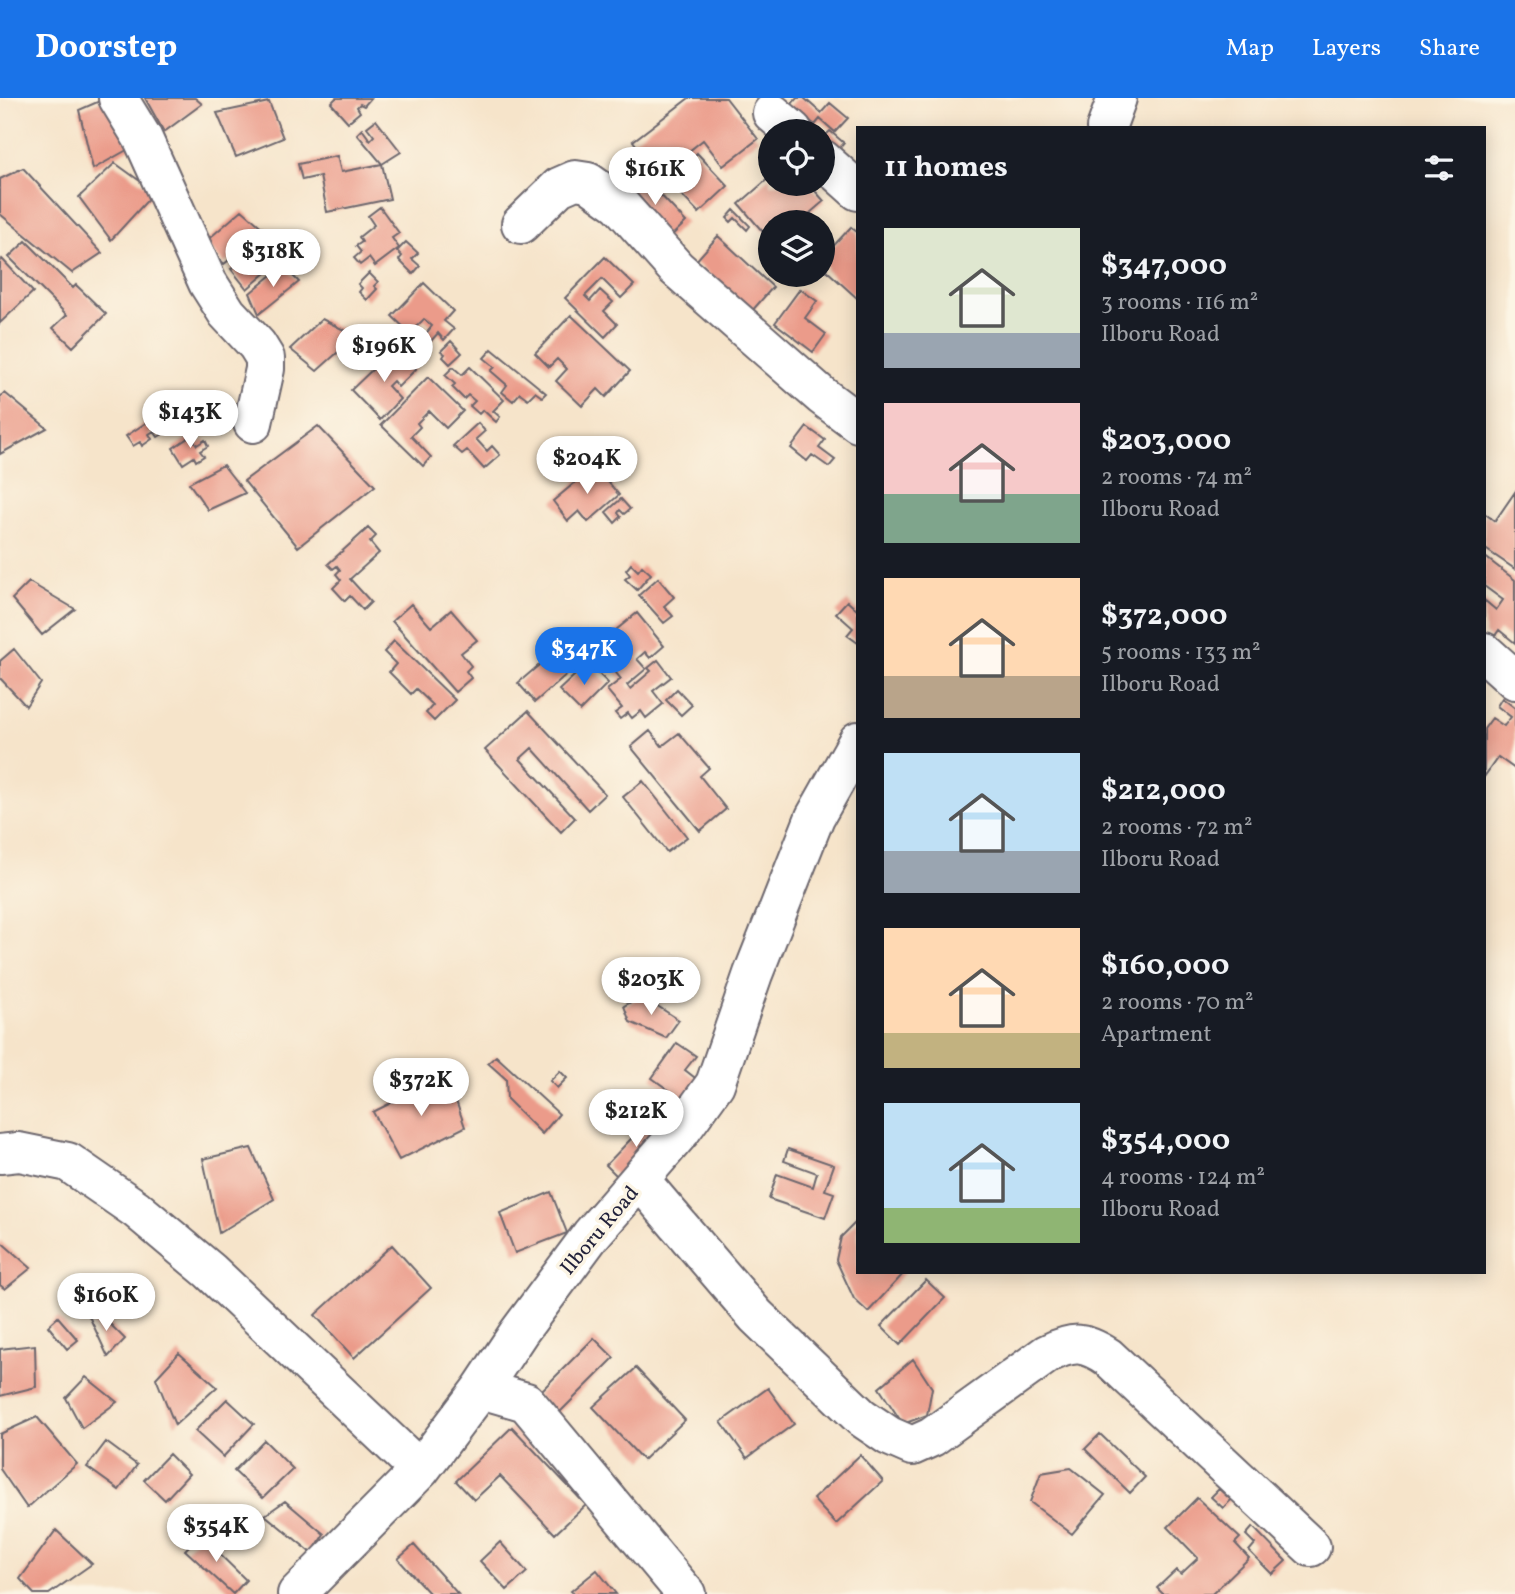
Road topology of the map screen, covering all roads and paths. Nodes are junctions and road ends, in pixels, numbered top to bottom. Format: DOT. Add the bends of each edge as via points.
graph roads {
  1 [pos="118,98"];
  2 [pos="1116,98"];
  3 [pos="1107,126"];
  4 [pos="835,171"];
  5 [pos="856,189"];
  6 [pos="521,224"];
  7 [pos="856,422"];
  8 [pos="253,423"];
  9 [pos="1486,654"];
  10 [pos="1515,680"];
  11 [pos="856,745"];
  12 [pos="0,1154"];
  13 [pos="640,1180"];
  14 [pos="481,1389"];
  15 [pos="420,1470"];
  16 [pos="1311,1547"];
  17 [pos="297,1594"];
  18 [pos="686,1594"];
  1 -- 8 [label="street" via="143,139 208,283 265,358"];
  2 -- 3 [label="street"];
  4 -- 5 [label="street"];
  6 -- 7 [label="street" via="559,187 575,180 587,182 619,204 676,268"];
  9 -- 10 [label="street"];
  11 -- 13 [label="street, Ilboru Road" via="815,817 715,1084"];
  12 -- 15 [label="street" via="19,1152 68,1162 136,1209 210,1271"];
  13 -- 14 [label="street, Ilboru Road" via="591,1234"];
  13 -- 16 [label="street" via="756,1316 861,1417 888,1436 912,1446 932,1437 1046,1354 1077,1344 1093,1347"];
  14 -- 15 [label="street, Ilboru Road"];
  14 -- 18 [label="street" via="526,1402"];
  15 -- 17 [label="street, Ilboru Road"];
}
